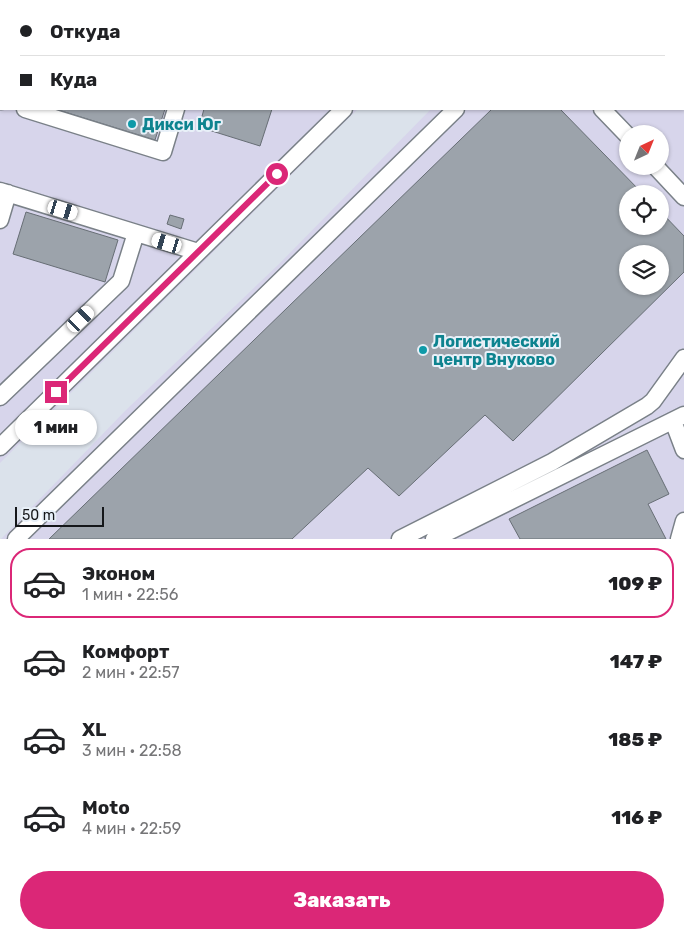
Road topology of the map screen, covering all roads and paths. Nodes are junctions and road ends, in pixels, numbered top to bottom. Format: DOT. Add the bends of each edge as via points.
graph roads {
  1 [pos="28,110"];
  2 [pos="176,110"];
  3 [pos="343,110"];
  4 [pos="455,110"];
  5 [pos="603,110"];
  6 [pos="619,127"];
  7 [pos="664,175"];
  8 [pos="4,192"];
  9 [pos="684,197"];
  10 [pos="0,220"];
  11 [pos="136,233"];
  12 [pos="198,252"];
  13 [pos="684,358"];
  14 [pos="0,396"];
  15 [pos="678,418"];
  16 [pos="0,447"];
  17 [pos="684,450"];
  18 [pos="684,522"];
  19 [pos="16,539"];
  20 [pos="400,539"];
  21 [pos="434,539"];
  22 [pos="679,539"];
  1 -- 2 [label="lane" via="162,152"];
  3 -- 12 [label="lane"];
  4 -- 19 [label="lane"];
  5 -- 6 [label="lane"];
  7 -- 9 [label="lane"];
  8 -- 10 [label="lane"];
  8 -- 11 [label="lane"];
  11 -- 12 [label="lane"];
  11 -- 14 [label="lane" via="121,281"];
  12 -- 16 [label="lane"];
  13 -- 20 [label="lane" via="647,406 552,462"];
  15 -- 17 [label="lane"];
  15 -- 21 [label="lane"];
  18 -- 22 [label="lane"];
}
